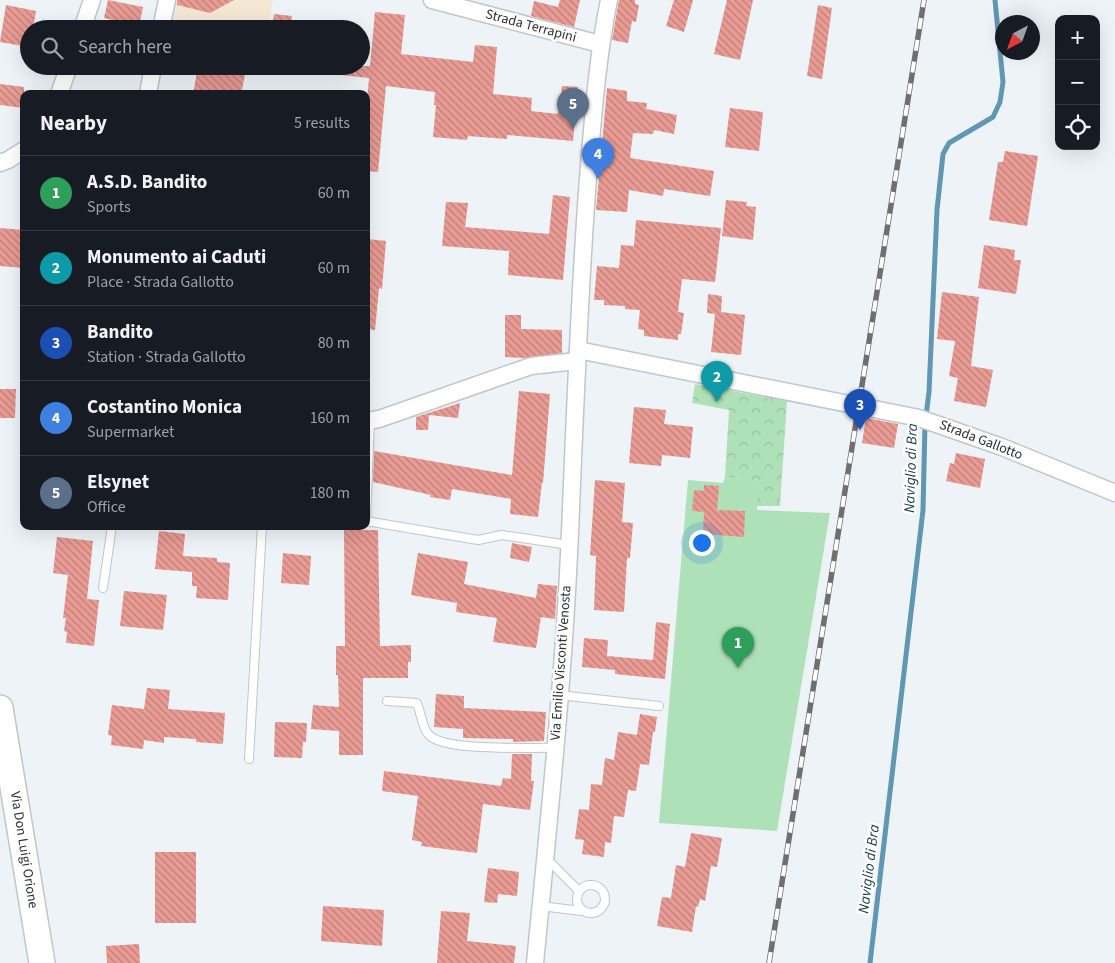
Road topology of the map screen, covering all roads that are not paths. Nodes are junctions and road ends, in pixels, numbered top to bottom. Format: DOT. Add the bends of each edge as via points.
graph roads {
  1 [pos="92,0"];
  2 [pos="167,0"];
  3 [pos="432,0"];
  4 [pos="609,0"];
  5 [pos="85,20"];
  6 [pos="163,20"];
  7 [pos="600,44"];
  8 [pos="66,75"];
  9 [pos="151,75"];
  10 [pos="60,90"];
  11 [pos="149,90"];
  12 [pos="20,152"];
  13 [pos="0,163"];
  14 [pos="577,356"];
  15 [pos="370,420"];
  16 [pos="1115,493"];
  17 [pos="370,522"];
  18 [pos="111,530"];
  19 [pos="262,530"];
  20 [pos="569,546"];
  21 [pos="103,588"];
  22 [pos="559,695"];
  23 [pos="387,700"];
  24 [pos="659,706"];
  25 [pos="0,708"];
  26 [pos="556,748"];
  27 [pos="249,759"];
  28 [pos="545,857"];
  29 [pos="579,891"];
  30 [pos="540,906"];
  31 [pos="582,911"];
  32 [pos="42,963"];
  33 [pos="535,963"];
  1 -- 5 [label="street"];
  2 -- 6 [label="street"];
  3 -- 7 [label="street, Strada Terrapini"];
  4 -- 7 [label="street, Via Emilio Visconti Venosta"];
  7 -- 14 [label="street, Via Emilio Visconti Venosta"];
  8 -- 10 [label="street"];
  9 -- 11 [label="street"];
  12 -- 13 [label="street"];
  14 -- 15 [label="street" via="531,366"];
  14 -- 16 [label="street, Strada Gallotto" via="926,419"];
  14 -- 20 [label="street, Via Emilio Visconti Venosta"];
  17 -- 20 [label="lane" via="478,540 502,536"];
  18 -- 21 [label="lane"];
  19 -- 27 [label="lane"];
  20 -- 22 [label="street, Via Emilio Visconti Venosta"];
  22 -- 24 [label="lane"];
  22 -- 26 [label="street, Via Emilio Visconti Venosta"];
  23 -- 26 [label="lane" via="417,703 426,731 437,742 466,746"];
  25 -- 32 [label="main road, Via Don Luigi Orione"];
  26 -- 28 [label="street, Via Emilio Visconti Venosta"];
  28 -- 29 [label="lane"];
  28 -- 30 [label="street, Via Emilio Visconti Venosta"];
  29 -- 31 [label="lane" via="576,899"];
  29 -- 31 [label="lane" via="591,885 600,888 605,895 599,912 590,914"];
  30 -- 31 [label="lane"];
  30 -- 33 [label="street, Via Emilio Visconti Venosta"];
}
